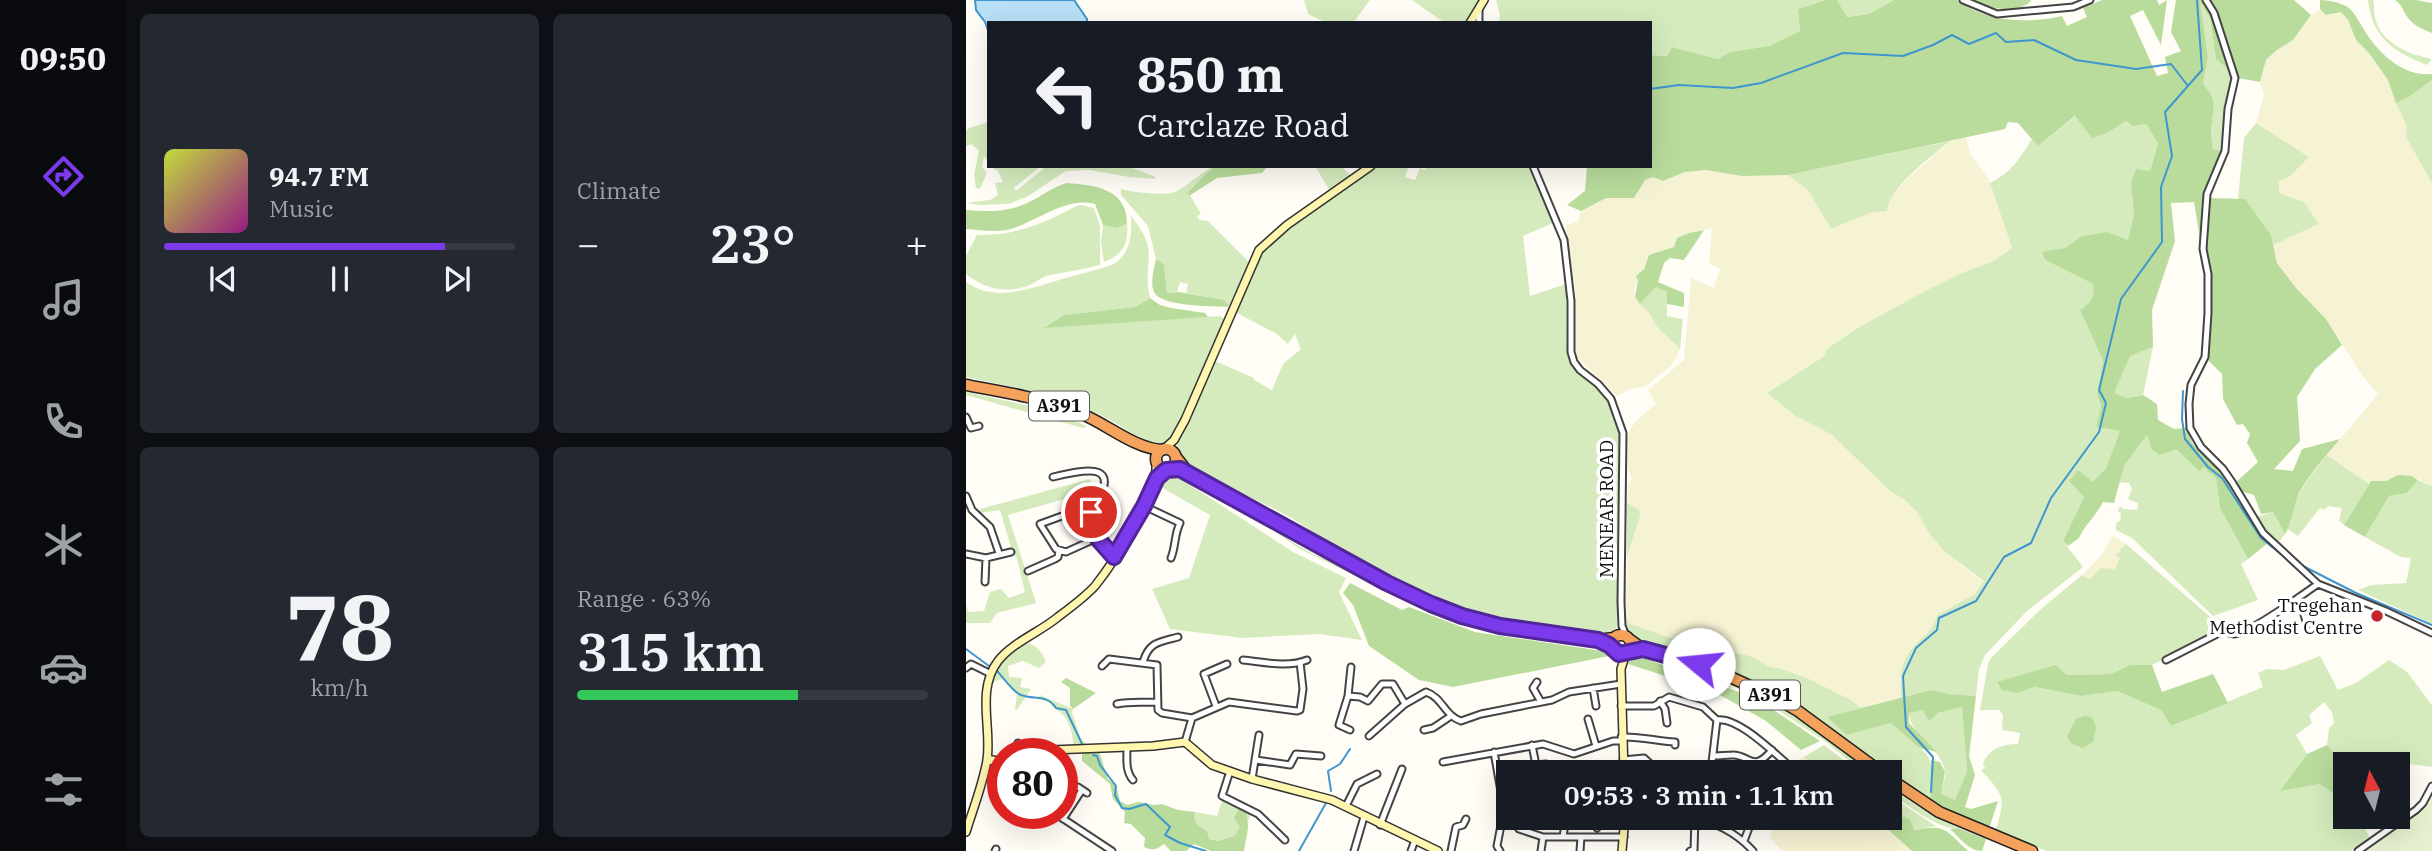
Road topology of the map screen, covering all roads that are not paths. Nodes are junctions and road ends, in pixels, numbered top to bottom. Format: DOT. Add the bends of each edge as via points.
graph roads {
  1 [pos="1484,0"];
  2 [pos="1963,0"];
  3 [pos="2090,0"];
  4 [pos="2206,0"];
  5 [pos="1479,9"];
  6 [pos="1471,21"];
  7 [pos="1479,21"];
  8 [pos="1368,168"];
  9 [pos="1534,168"];
  10 [pos="966,384"];
  11 [pos="966,417"];
  12 [pos="979,426"];
  13 [pos="1145,447"];
  14 [pos="1169,452"];
  15 [pos="1156,462"];
  16 [pos="1168,469"];
  17 [pos="1187,471"];
  18 [pos="1053,477"];
  19 [pos="1157,478"];
  20 [pos="966,496"];
  21 [pos="1144,506"];
  22 [pos="1073,512"];
  23 [pos="1097,538"];
  24 [pos="1059,551"];
  25 [pos="1011,552"];
  26 [pos="966,554"];
  27 [pos="999,554"];
  28 [pos="1114,557"];
  29 [pos="986,558"];
  30 [pos="1171,558"];
  31 [pos="1028,571"];
  32 [pos="985,582"];
  33 [pos="2318,583"];
  34 [pos="2299,597"];
  35 [pos="2307,625"];
  36 [pos="2432,633"];
  37 [pos="1178,638"];
  38 [pos="1621,642"];
  39 [pos="1108,649"];
  40 [pos="1109,659"];
  41 [pos="1243,660"];
  42 [pos="2166,660"];
  43 [pos="1143,662"];
  44 [pos="1227,664"];
  45 [pos="1102,666"];
  46 [pos="1351,667"];
  47 [pos="966,668"];
  48 [pos="990,674"];
  49 [pos="1621,684"];
  50 [pos="1532,686"];
  51 [pos="1593,688"];
  52 [pos="1348,696"];
  53 [pos="1661,701"];
  54 [pos="1157,702"];
  55 [pos="1541,702"];
  56 [pos="1597,702"];
  57 [pos="1117,704"];
  58 [pos="1405,704"];
  59 [pos="1216,706"];
  60 [pos="1621,706"];
  61 [pos="1451,716"];
  62 [pos="1192,718"];
  63 [pos="1717,720"];
  64 [pos="1591,722"];
  65 [pos="1667,723"];
  66 [pos="1350,730"];
  67 [pos="1429,731"];
  68 [pos="1259,735"];
  69 [pos="1369,736"];
  70 [pos="1621,739"];
  71 [pos="1676,741"];
  72 [pos="1185,742"];
  73 [pos="1532,745"];
  74 [pos="1596,746"];
  75 [pos="1127,747"];
  76 [pos="1078,749"];
  77 [pos="1772,750"];
  78 [pos="1494,752"];
  79 [pos="1321,755"];
  80 [pos="987,759"];
  81 [pos="1256,760"];
  82 [pos="1535,760"];
  83 [pos="1623,760"];
  84 [pos="1646,760"];
  85 [pos="1783,760"];
  86 [pos="1865,760"];
  87 [pos="1443,762"];
  88 [pos="1496,763"];
  89 [pos="1402,769"];
  90 [pos="1230,771"];
  91 [pos="1377,774"];
  92 [pos="1133,779"];
  93 [pos="1252,779"];
  94 [pos="2432,786"];
  95 [pos="1902,787"];
  96 [pos="1082,790"];
  97 [pos="1215,793"];
  98 [pos="1078,796"];
  99 [pos="1222,796"];
  100 [pos="1346,806"];
  101 [pos="1364,817"];
  102 [pos="1466,819"];
  103 [pos="1380,825"];
  104 [pos="1078,829"];
  105 [pos="1501,830"];
  106 [pos="1522,830"];
  107 [pos="1564,830"];
  108 [pos="1624,830"];
  109 [pos="1693,830"];
  110 [pos="1726,830"];
  111 [pos="1748,830"];
  112 [pos="966,832"];
  113 [pos="1563,836"];
  114 [pos="1543,837"];
  115 [pos="1581,837"];
  116 [pos="1624,837"];
  117 [pos="1415,840"];
  118 [pos="1285,841"];
  119 [pos="1744,841"];
  120 [pos="1112,851"];
  121 [pos="1354,851"];
  122 [pos="1411,851"];
  123 [pos="1438,851"];
  124 [pos="1451,851"];
  125 [pos="1500,851"];
  126 [pos="1541,851"];
  127 [pos="1580,851"];
  128 [pos="1622,851"];
  129 [pos="1690,851"];
  130 [pos="1754,851"];
  131 [pos="2032,851"];
  132 [pos="2358,851"];
  1 -- 5 [label="street"];
  2 -- 3 [label="street" via="1997,14 2073,7"];
  4 -- 33 [label="street" via="2235,78 2225,151 2207,194 2205,357 2191,388 2190,428 2223,469 2263,533"];
  5 -- 6 [label="street"];
  5 -- 7 [label="street"];
  8 -- 14 [label="street" via="1259,250"];
  9 -- 38 [label="street, MENEAR ROAD" via="1564,240 1574,362 1611,400 1623,433"];
  10 -- 13 [label="highway, A391" via="1060,406"];
  11 -- 12 [label="street" via="971,428"];
  13 -- 14 [label="highway, A391"];
  13 -- 15 [label="highway, A391"];
  14 -- 15 [label="highway" via="1157,454"];
  14 -- 16 [label="highway" via="1175,464"];
  14 -- 17 [label="highway, A391"];
  15 -- 16 [label="highway"];
  15 -- 19 [label="street"];
  16 -- 17 [label="highway, A391"];
  16 -- 19 [label="street"];
  17 -- 38 [label="highway, A391" via="1431,604 1500,626"];
  18 -- 23 [label="street" via="1091,469 1102,478 1105,488 1091,512"];
  19 -- 21 [label="street"];
  20 -- 27 [label="street" via="972,510 990,527"];
  21 -- 28 [label="street"];
  21 -- 30 [label="street" via="1180,523"];
  22 -- 24 [label="street" via="1040,524"];
  23 -- 24 [label="street"];
  23 -- 28 [label="street"];
  24 -- 31 [label="street" via="1055,559"];
  25 -- 27 [label="street"];
  26 -- 29 [label="street"];
  27 -- 29 [label="street"];
  28 -- 48 [label="street" via="1093,587 1003,656"];
  29 -- 32 [label="street"];
  33 -- 34 [label="street"];
  33 -- 36 [label="street"];
  34 -- 35 [label="street"];
  34 -- 42 [label="street" via="2240,633 2223,631"];
  37 -- 43 [label="street" via="1147,650"];
  38 -- 49 [label="street, MENEAR ROAD"];
  38 -- 86 [label="highway, A391" via="1715,670 1773,697"];
  39 -- 40 [label="street"];
  40 -- 43 [label="street"];
  40 -- 45 [label="street"];
  41 -- 59 [label="street" via="1304,661 1300,710 1241,702"];
  43 -- 54 [label="street" via="1157,665"];
  44 -- 59 [label="street" via="1204,674"];
  46 -- 52 [label="street"];
  47 -- 48 [label="street" via="971,664"];
  48 -- 80 [label="street"];
  49 -- 51 [label="street"];
  49 -- 60 [label="street, MENEAR ROAD"];
  50 -- 55 [label="street"];
  51 -- 55 [label="street"];
  51 -- 56 [label="street"];
  52 -- 58 [label="street" via="1368,701 1382,684 1393,684"];
  52 -- 66 [label="street" via="1339,725"];
  53 -- 60 [label="street" via="1654,706"];
  53 -- 63 [label="street" via="1669,697 1703,707"];
  53 -- 65 [label="street"];
  54 -- 57 [label="street"];
  54 -- 62 [label="street" via="1162,713"];
  55 -- 61 [label="street" via="1461,721"];
  58 -- 61 [label="street" via="1432,693"];
  58 -- 69 [label="street"];
  59 -- 62 [label="street"];
  60 -- 70 [label="street, MENEAR ROAD"];
  61 -- 67 [label="street"];
  62 -- 72 [label="street"];
  63 -- 77 [label="street" via="1730,721"];
  63 -- 77 [label="street" via="1714,759 1736,755 1756,762"];
  64 -- 74 [label="street"];
  68 -- 81 [label="street"];
  70 -- 71 [label="street" via="1641,736"];
  70 -- 74 [label="street"];
  70 -- 83 [label="street, MENEAR ROAD"];
  72 -- 75 [label="street"];
  72 -- 90 [label="street" via="1212,765"];
  73 -- 74 [label="street" via="1550,744 1574,754"];
  73 -- 78 [label="street"];
  73 -- 82 [label="street"];
  75 -- 76 [label="street"];
  75 -- 92 [label="street" via="1127,766"];
  77 -- 85 [label="street"];
  78 -- 87 [label="street"];
  78 -- 88 [label="street"];
  79 -- 81 [label="street" via="1296,754 1290,765"];
  80 -- 112 [label="street"];
  81 -- 93 [label="street"];
  83 -- 84 [label="street"];
  89 -- 103 [label="street"];
  90 -- 93 [label="street"];
  90 -- 99 [label="street"];
  91 -- 100 [label="street" via="1357,784"];
  93 -- 100 [label="street"];
  94 -- 132 [label="street" via="2416,810"];
  95 -- 131 [label="highway" via="1939,812"];
  96 -- 98 [label="street"];
  97 -- 99 [label="street"];
  99 -- 118 [label="street" via="1258,814"];
  100 -- 101 [label="street"];
  101 -- 103 [label="street"];
  101 -- 121 [label="street"];
  102 -- 124 [label="street" via="1453,832"];
  103 -- 117 [label="street"];
  104 -- 120 [label="street"];
  105 -- 125 [label="street"];
  106 -- 114 [label="street"];
  107 -- 113 [label="street"];
  108 -- 116 [label="street"];
  109 -- 129 [label="street" via="1694,850"];
  110 -- 119 [label="street"];
  111 -- 119 [label="street"];
  113 -- 114 [label="street"];
  113 -- 115 [label="street"];
  114 -- 126 [label="street"];
  115 -- 116 [label="street"];
  115 -- 127 [label="street"];
  116 -- 128 [label="street"];
  117 -- 122 [label="street"];
  117 -- 123 [label="street"];
  119 -- 130 [label="street"];
}
